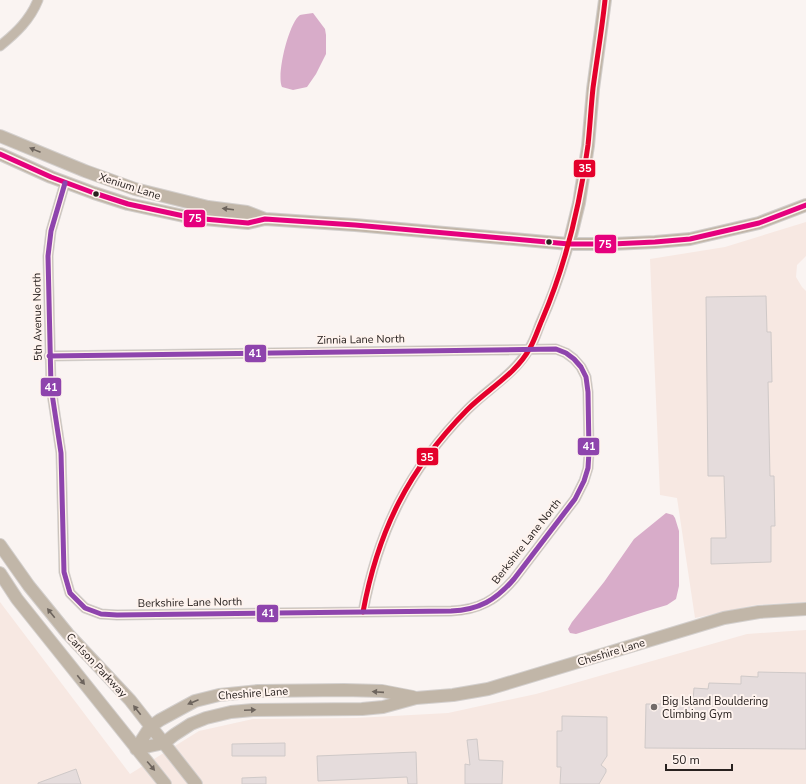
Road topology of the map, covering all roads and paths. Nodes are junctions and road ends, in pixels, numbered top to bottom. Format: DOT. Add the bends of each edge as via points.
graph roads {
  1 [pos="38,0"];
  2 [pos="605,0"];
  3 [pos="0,46"];
  4 [pos="0,136"];
  5 [pos="0,154"];
  6 [pos="65,182"];
  7 [pos="806,205"];
  8 [pos="265,219"];
  9 [pos="569,244"];
  10 [pos="530,349"];
  11 [pos="49,356"];
  12 [pos="589,452"];
  13 [pos="0,545"];
  14 [pos="64,572"];
  15 [pos="0,573"];
  16 [pos="806,609"];
  17 [pos="363,612"];
  18 [pos="416,698"];
  19 [pos="150,727"];
  20 [pos="164,743"];
  21 [pos="136,749"];
  22 [pos="165,784"];
  23 [pos="196,784"];
  1 -- 3 [label="street" via="24,25"];
  2 -- 9 [label="main road" via="588,146 579,203"];
  8 -- 4 [label="main road, Xenium Lane, one-way" via="247,212 208,207 135,189"];
  5 -- 6 [label="main road, Xenium Lane"];
  6 -- 8 [label="main road, Xenium Lane" via="128,204 193,218 248,223"];
  6 -- 11 [label="street, 5th Avenue North" via="50,231"];
  7 -- 9 [label="main road, Xenium Lane" via="760,223 690,239 619,244"];
  8 -- 9 [label="main road, Xenium Lane"];
  9 -- 10 [label="street" via="561,272"];
  10 -- 11 [label="street, Zinnia Lane North"];
  10 -- 12 [label="street, Zinnia Lane North" via="561,351 581,367 588,384"];
  10 -- 17 [label="street" via="510,374 474,403 449,429 418,469 378,549"];
  11 -- 14 [label="street, 5th Avenue North" via="61,453"];
  12 -- 17 [label="street, Berkshire Lane North" via="586,474 575,499 514,579 493,599 480,606 459,611"];
  19 -- 13 [label="main road, Carlson Parkway, one-way" via="130,700 68,634"];
  14 -- 17 [label="street, Berkshire Lane North" via="70,593 85,608 101,614"];
  15 -- 21 [label="main road, Carlson Parkway, one-way" via="17,599"];
  16 -- 18 [label="main road, Cheshire Lane" via="759,612 724,618 488,689"];
  18 -- 19 [label="main road, Cheshire Lane, one-way" via="382,691 229,693 195,701"];
  20 -- 18 [label="main road, Cheshire Lane, one-way" via="191,724 231,712 362,709 383,707"];
  19 -- 20 [label="main road, Carlson Parkway"];
  19 -- 21 [label="main road, Cheshire Lane"];
  20 -- 21 [label="main road, Cheshire Lane"];
  20 -- 23 [label="main road, Carlson Parkway"];
  21 -- 22 [label="main road, Carlson Parkway, one-way"];
}
